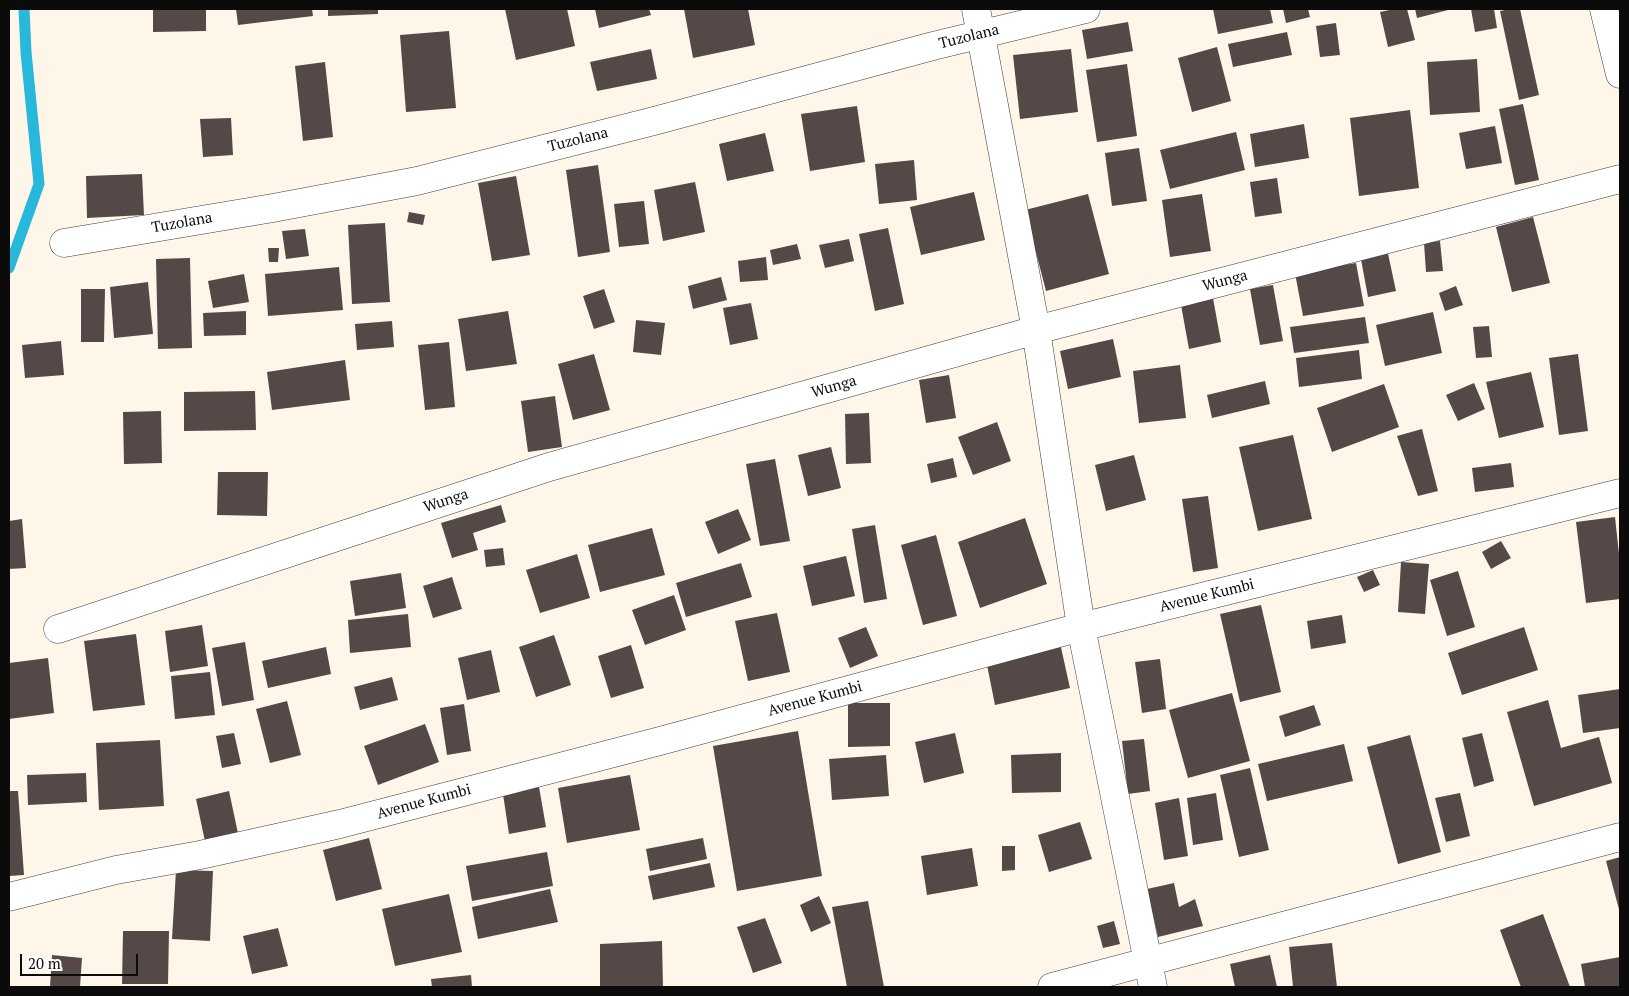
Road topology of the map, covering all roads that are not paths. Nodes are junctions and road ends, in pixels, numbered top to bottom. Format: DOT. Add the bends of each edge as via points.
graph roads {
  1 [pos="1086,9"];
  2 [pos="1604,9"];
  3 [pos="978,21"];
  4 [pos="1620,74"];
  5 [pos="1620,179"];
  6 [pos="64,243"];
  7 [pos="1036,330"];
  8 [pos="1620,493"];
  9 [pos="1082,627"];
  10 [pos="58,629"];
  11 [pos="1620,837"];
  12 [pos="9,896"];
  13 [pos="1150,974"];
  14 [pos="1052,987"];
  1 -- 3 [label="street, Tuzolana"];
  2 -- 4 [label="street"];
  3 -- 6 [label="street, Tuzolana" via="654,121 417,181"];
  3 -- 7 [label="street"];
  5 -- 7 [label="street, Wunga"];
  7 -- 9 [label="street"];
  7 -- 10 [label="street, Wunga" via="549,467"];
  8 -- 9 [label="street, Avenue Kumbi"];
  9 -- 12 [label="street, Avenue Kumbi" via="349,822 116,870"];
  9 -- 13 [label="street"];
  11 -- 13 [label="street"];
  13 -- 14 [label="street"];
}
